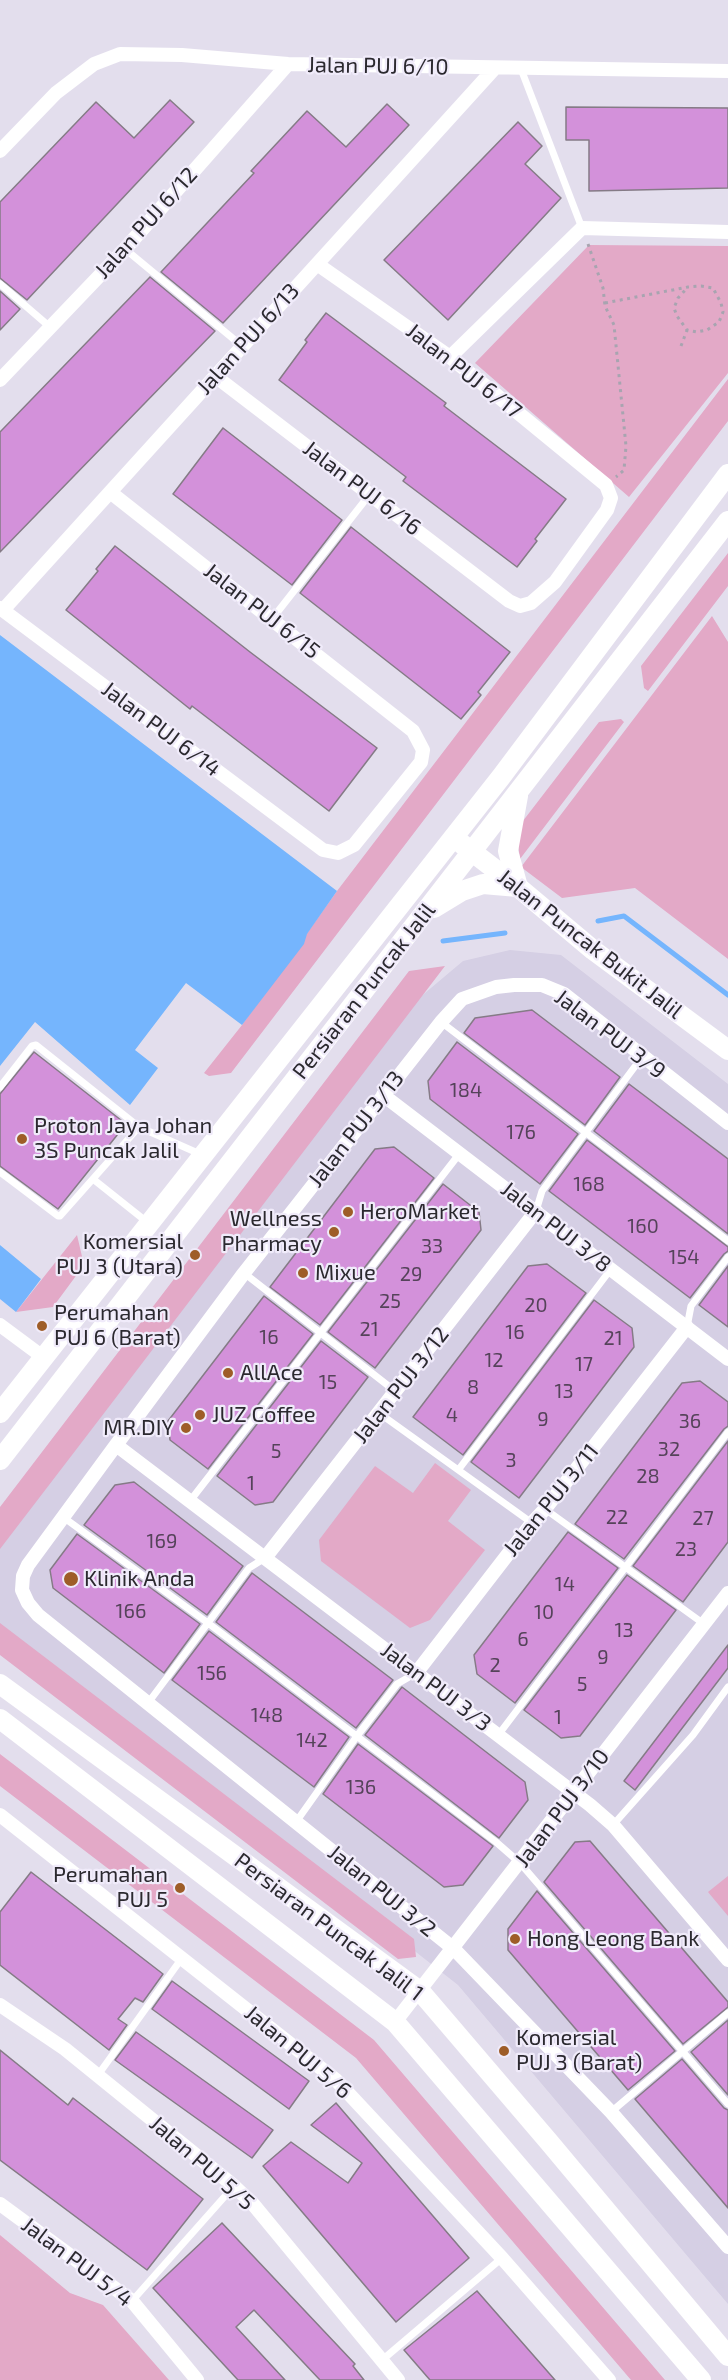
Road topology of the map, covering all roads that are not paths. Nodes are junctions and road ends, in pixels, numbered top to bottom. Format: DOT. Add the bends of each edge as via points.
graph roads {
  1 [pos="288,63"];
  2 [pos="494,69"];
  3 [pos="521,69"];
  4 [pos="728,71"];
  5 [pos="0,151"];
  6 [pos="582,228"];
  7 [pos="728,232"];
  8 [pos="125,249"];
  9 [pos="317,264"];
  10 [pos="0,284"];
  11 [pos="50,327"];
  12 [pos="242,346"];
  13 [pos="450,357"];
  14 [pos="215,376"];
  15 [pos="0,380"];
  16 [pos="728,474"];
  17 [pos="110,492"];
  18 [pos="370,494"];
  19 [pos="728,521"];
  20 [pos="509,601"];
  21 [pos="1,609"];
  22 [pos="272,619"];
  23 [pos="413,730"];
  24 [pos="519,791"];
  25 [pos="453,837"];
  26 [pos="472,852"];
  27 [pos="518,887"];
  28 [pos="424,914"];
  29 [pos="479,992"];
  30 [pos="441,1022"];
  31 [pos="728,1050"];
  32 [pos="642,1057"];
  33 [pos="0,1087"];
  34 [pos="383,1095"];
  35 [pos="728,1123"];
  36 [pos="139,1127"];
  37 [pos="584,1133"];
  38 [pos="460,1154"];
  39 [pos="202,1155"];
  40 [pos="0,1172"];
  41 [pos="93,1179"];
  42 [pos="536,1211"];
  43 [pos="149,1223"];
  44 [pos="728,1241"];
  45 [pos="728,1257"];
  46 [pos="611,1269"];
  47 [pos="244,1273"];
  48 [pos="0,1325"];
  49 [pos="687,1328"];
  50 [pos="320,1333"];
  51 [pos="43,1357"];
  52 [pos="728,1359"];
  53 [pos="395,1392"];
  54 [pos="0,1413"];
  55 [pos="379,1413"];
  56 [pos="728,1432"];
  57 [pos="116,1445"];
  58 [pos="0,1460"];
  59 [pos="459,1469"];
  60 [pos="190,1500"];
  61 [pos="545,1509"];
  62 [pos="63,1517"];
  63 [pos="532,1523"];
  64 [pos="266,1558"];
  65 [pos="28,1565"];
  66 [pos="626,1567"];
  67 [pos="727,1595"];
  68 [pos="208,1623"];
  69 [pos="704,1624"];
  70 [pos="417,1672"];
  71 [pos="0,1684"];
  72 [pos="728,1688"];
  73 [pos="147,1703"];
  74 [pos="0,1719"];
  75 [pos="499,1734"];
  76 [pos="357,1736"];
  77 [pos="574,1791"];
  78 [pos="5,1820"];
  79 [pos="296,1822"];
  80 [pos="613,1825"];
  81 [pos="0,1835"];
  82 [pos="520,1863"];
  83 [pos="454,1949"];
  84 [pos="183,1958"];
  85 [pos="728,1960"];
  86 [pos="420,1991"];
  87 [pos="0,2005"];
  88 [pos="728,2013"];
  89 [pos="395,2022"];
  90 [pos="683,2051"];
  91 [pos="98,2076"];
  92 [pos="728,2104"];
  93 [pos="611,2112"];
  94 [pos="234,2186"];
  95 [pos="0,2204"];
  96 [pos="728,2247"];
  97 [pos="502,2258"];
  98 [pos="132,2301"];
  99 [pos="728,2356"];
  100 [pos="381,2361"];
  101 [pos="197,2380"];
  102 [pos="398,2380"];
  103 [pos="609,2380"];
  104 [pos="700,2380"];
  1 -- 2 [label="street, Jalan PUJ 6/10"];
  1 -- 5 [label="street, Jalan PUJ 6/10" via="120,54 94,64 45,104"];
  1 -- 8 [label="street, Jalan PUJ 6/12"];
  2 -- 3 [label="street, Jalan PUJ 6/10"];
  2 -- 9 [label="street, Jalan PUJ 6/13"];
  3 -- 4 [label="street, Jalan PUJ 6/10"];
  3 -- 6 [label="lane"];
  6 -- 7 [label="street"];
  6 -- 13 [label="street"];
  8 -- 11 [label="street, Jalan PUJ 6/12"];
  8 -- 12 [label="lane"];
  9 -- 12 [label="street, Jalan PUJ 6/13"];
  9 -- 13 [label="street, Jalan PUJ 6/17"];
  10 -- 11 [label="lane"];
  11 -- 15 [label="street, Jalan PUJ 6/12"];
  12 -- 14 [label="street, Jalan PUJ 6/13"];
  13 -- 20 [label="street, Jalan PUJ 6/17" via="606,485 610,498 607,510 555,582 531,603 520,606"];
  14 -- 17 [label="street, Jalan PUJ 6/13"];
  14 -- 18 [label="street, Jalan PUJ 6/16"];
  16 -- 25 [label="main road, Persiaran Puncak Jalil"];
  17 -- 21 [label="street, Jalan PUJ 6/13"];
  17 -- 22 [label="street, Jalan PUJ 6/15"];
  18 -- 20 [label="street, Jalan PUJ 6/16"];
  18 -- 22 [label="lane"];
  19 -- 24 [label="main road, Persiaran Puncak Jalil"];
  21 -- 23 [label="street, Jalan PUJ 6/14" via="323,850 338,853 354,845 421,762 423,750"];
  22 -- 23 [label="street, Jalan PUJ 6/15"];
  24 -- 26 [label="main road, Persiaran Puncak Jalil"];
  24 -- 27 [label="main road" via="508,851"];
  25 -- 26 [label="main road, Jalan Puncak Bukit Jalil"];
  25 -- 39 [label="main road, Persiaran Puncak Jalil"];
  26 -- 27 [label="main road, Jalan Puncak Bukit Jalil"];
  26 -- 28 [label="main road, Persiaran Puncak Jalil"];
  27 -- 28 [label="main road" via="483,884 462,891"];
  27 -- 31 [label="main road, Jalan Puncak Bukit Jalil" via="593,950"];
  28 -- 58 [label="main road, Persiaran Puncak Jalil"];
  29 -- 30 [label="street, Jalan PUJ 3/13" via="462,999"];
  29 -- 32 [label="street, Jalan PUJ 3/9" via="496,987 542,985 564,994"];
  30 -- 34 [label="street, Jalan PUJ 3/13"];
  30 -- 37 [label="lane"];
  32 -- 35 [label="street, Jalan PUJ 3/9"];
  32 -- 37 [label="lane"];
  33 -- 36 [label="lane" via="36,1045"];
  34 -- 38 [label="street, Jalan PUJ 3/8"];
  34 -- 47 [label="street, Jalan PUJ 3/13"];
  36 -- 39 [label="lane"];
  36 -- 41 [label="lane"];
  37 -- 42 [label="lane" via="542,1191"];
  37 -- 44 [label="lane"];
  38 -- 42 [label="street, Jalan PUJ 3/8"];
  38 -- 50 [label="lane"];
  39 -- 43 [label="main road, Persiaran Puncak Jalil"];
  40 -- 41 [label="lane" via="58,1216 66,1212"];
  41 -- 43 [label="lane"];
  42 -- 46 [label="street, Jalan PUJ 3/8"];
  42 -- 53 [label="street, Jalan PUJ 3/12"];
  43 -- 51 [label="main road, Persiaran Puncak Jalil"];
  45 -- 49 [label="lane" via="691,1306"];
  46 -- 49 [label="street, Jalan PUJ 3/8"];
  46 -- 59 [label="lane"];
  47 -- 50 [label="lane"];
  47 -- 57 [label="street, Jalan PUJ 3/13"];
  48 -- 51 [label="street"];
  49 -- 52 [label="street, Jalan PUJ 3/8"];
  49 -- 61 [label="street, Jalan PUJ 3/11"];
  50 -- 53 [label="lane"];
  50 -- 60 [label="lane"];
  51 -- 54 [label="main road, Persiaran Puncak Jalil"];
  53 -- 55 [label="street, Jalan PUJ 3/12"];
  55 -- 59 [label="lane"];
  55 -- 64 [label="street, Jalan PUJ 3/12"];
  56 -- 66 [label="lane"];
  57 -- 60 [label="street, Jalan PUJ 3/3"];
  57 -- 62 [label="street, Jalan PUJ 3/13"];
  59 -- 63 [label="lane"];
  60 -- 64 [label="street, Jalan PUJ 3/3"];
  61 -- 63 [label="street, Jalan PUJ 3/11"];
  61 -- 66 [label="lane"];
  62 -- 65 [label="street, Jalan PUJ 3/13"];
  62 -- 68 [label="lane"];
  63 -- 70 [label="street, Jalan PUJ 3/11"];
  64 -- 68 [label="lane" via="249,1568"];
  64 -- 70 [label="street, Jalan PUJ 3/3"];
  65 -- 73 [label="street, Jalan PUJ 3/2" via="22,1590 38,1615"];
  66 -- 69 [label="lane"];
  66 -- 75 [label="lane"];
  67 -- 69 [label="street, Jalan PUJ 3/10"];
  68 -- 73 [label="lane"];
  68 -- 76 [label="lane"];
  69 -- 77 [label="street, Jalan PUJ 3/10"];
  70 -- 75 [label="street, Jalan PUJ 3/3"];
  70 -- 76 [label="lane" via="398,1684"];
  71 -- 86 [label="main road, Persiaran Puncak Jalil 1"];
  72 -- 80 [label="lane" via="693,1735"];
  73 -- 79 [label="street, Jalan PUJ 3/2"];
  74 -- 89 [label="main road, Persiaran Puncak Jalil 1"];
  75 -- 77 [label="street, Jalan PUJ 3/3"];
  76 -- 79 [label="lane"];
  76 -- 82 [label="lane"];
  77 -- 80 [label="street, Jalan PUJ 3/3"];
  77 -- 82 [label="street, Jalan PUJ 3/10"];
  78 -- 81 [label="street"];
  78 -- 84 [label="street, Jalan PUJ 5/6"];
  79 -- 83 [label="street, Jalan PUJ 3/2"];
  80 -- 85 [label="street, Jalan PUJ 3/3"];
  82 -- 83 [label="street, Jalan PUJ 3/10"];
  82 -- 90 [label="lane"];
  83 -- 86 [label="street, Jalan PUJ 3/10"];
  83 -- 93 [label="street, Jalan PUJ 3/2"];
  84 -- 91 [label="lane"];
  84 -- 97 [label="street, Jalan PUJ 5/6" via="336,2080"];
  86 -- 89 [label="street, Jalan PUJ 3/10"];
  86 -- 99 [label="main road, Persiaran Puncak Jalil 1"];
  87 -- 91 [label="street, Jalan PUJ 5/5"];
  88 -- 90 [label="lane"];
  89 -- 104 [label="main road, Persiaran Puncak Jalil 1"];
  90 -- 92 [label="lane"];
  90 -- 93 [label="lane"];
  91 -- 94 [label="street, Jalan PUJ 5/5"];
  93 -- 96 [label="street, Jalan PUJ 3/2"];
  94 -- 98 [label="lane"];
  94 -- 100 [label="street, Jalan PUJ 5/5"];
  95 -- 98 [label="street, Jalan PUJ 5/4"];
  97 -- 100 [label="lane"];
  97 -- 103 [label="street, Jalan PUJ 5/6"];
  98 -- 101 [label="street, Jalan PUJ 5/4"];
  100 -- 102 [label="street, Jalan PUJ 5/5"];
}
